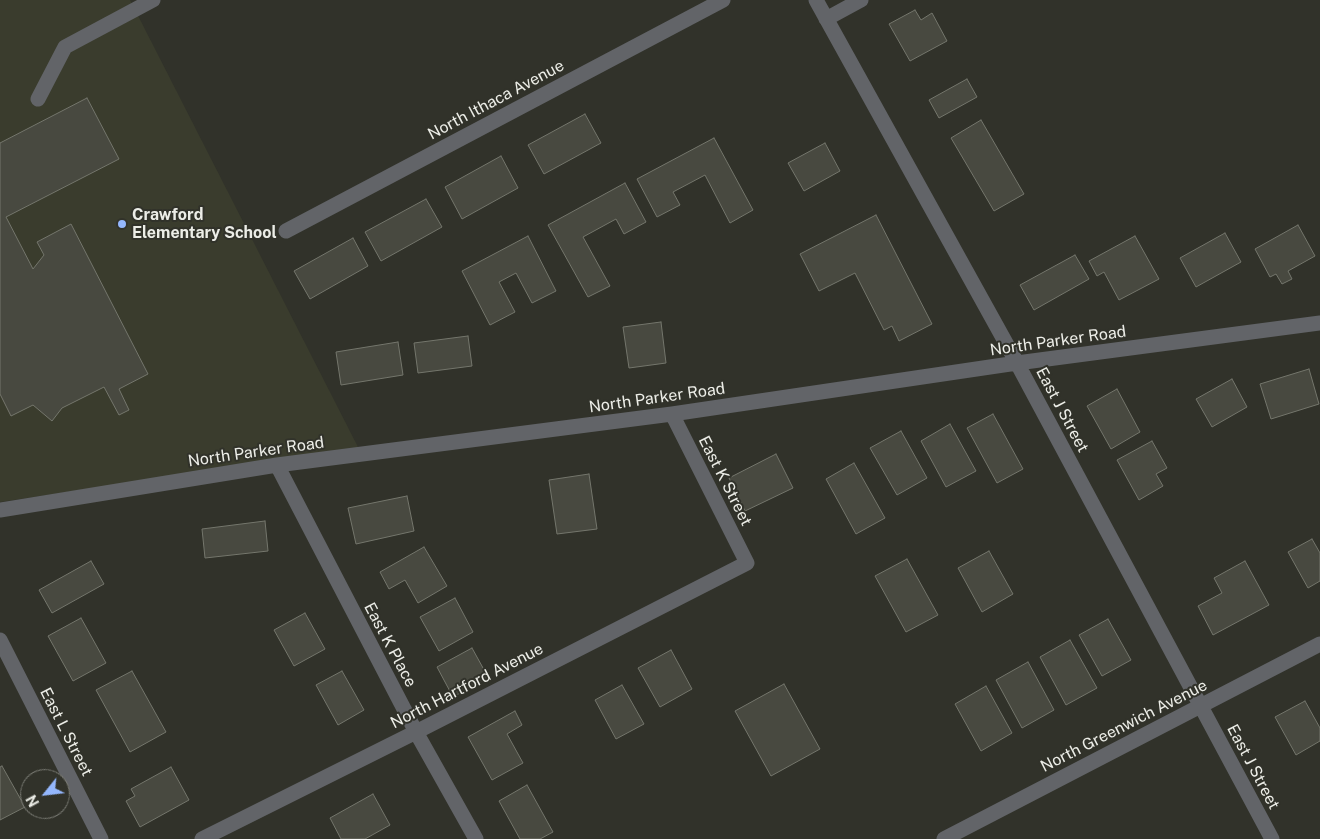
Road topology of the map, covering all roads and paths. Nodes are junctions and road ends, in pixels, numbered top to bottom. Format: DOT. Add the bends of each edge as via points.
graph roads {
  1 [pos="153,0"];
  2 [pos="723,0"];
  3 [pos="816,0"];
  4 [pos="861,0"];
  5 [pos="826,19"];
  6 [pos="38,99"];
  7 [pos="286,231"];
  8 [pos="1320,323"];
  9 [pos="1017,363"];
  10 [pos="672,414"];
  11 [pos="277,465"];
  12 [pos="0,510"];
  13 [pos="746,563"];
  14 [pos="0,640"];
  15 [pos="1320,644"];
  16 [pos="1201,707"];
  17 [pos="416,732"];
  18 [pos="101,839"];
  19 [pos="202,839"];
  20 [pos="476,839"];
  21 [pos="944,839"];
  22 [pos="1272,839"];
  1 -- 6 [label="street" via="65,47"];
  2 -- 7 [label="street, North Ithaca Avenue"];
  3 -- 5 [label="street, East J Street"];
  4 -- 5 [label="street"];
  5 -- 9 [label="street, East J Street"];
  8 -- 9 [label="street, North Parker Road"];
  9 -- 10 [label="street, North Parker Road"];
  9 -- 16 [label="street, East J Street"];
  10 -- 11 [label="street, North Parker Road"];
  10 -- 13 [label="street, East K Street"];
  11 -- 12 [label="street, North Parker Road"];
  11 -- 17 [label="street, East K Place"];
  13 -- 17 [label="street, North Hartford Avenue"];
  14 -- 18 [label="street, East L Street"];
  15 -- 16 [label="street, North Greenwich Avenue"];
  16 -- 21 [label="street, North Greenwich Avenue"];
  16 -- 22 [label="street, East J Street"];
  17 -- 19 [label="street, North Hartford Avenue"];
  17 -- 20 [label="street, East K Place"];
}
